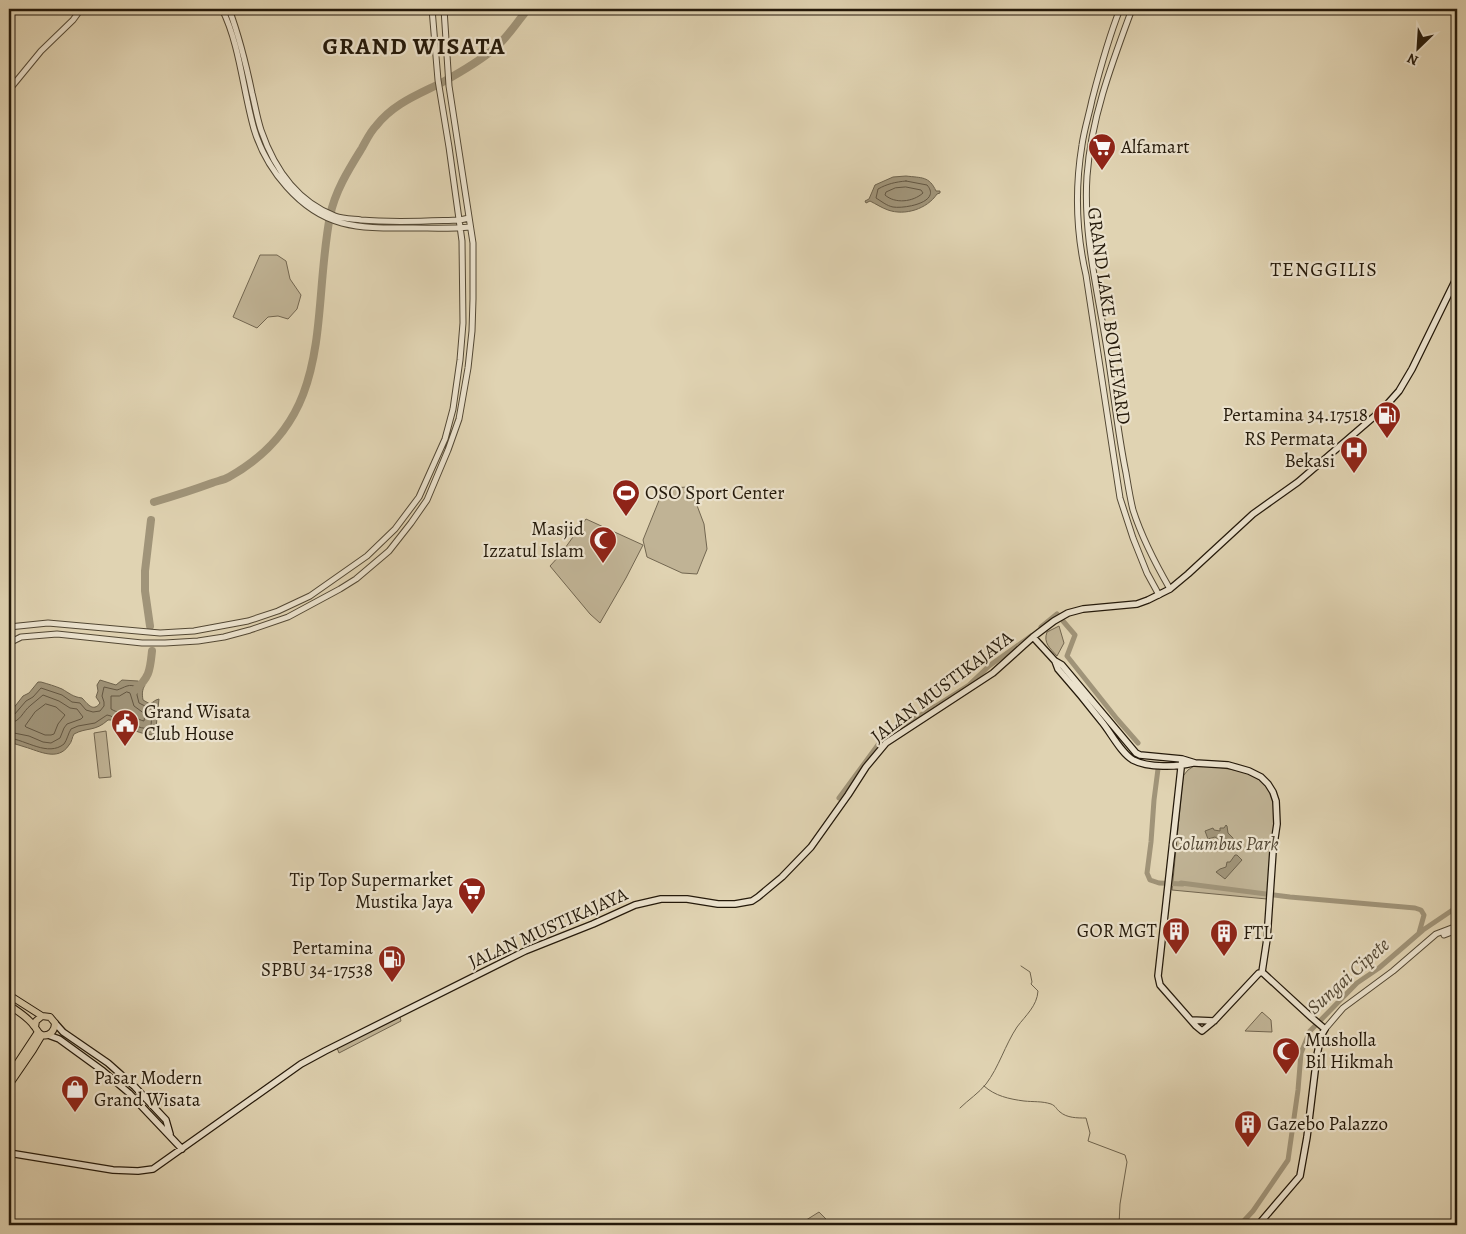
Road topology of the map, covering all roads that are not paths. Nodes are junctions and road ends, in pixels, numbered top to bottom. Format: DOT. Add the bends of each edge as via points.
graph roads {
  1 [pos="81,9"];
  2 [pos="222,9"];
  3 [pos="229,9"];
  4 [pos="432,9"];
  5 [pos="444,9"];
  6 [pos="1120,9"];
  7 [pos="1132,9"];
  8 [pos="9,90"];
  9 [pos="1088,119"];
  10 [pos="1096,120"];
  11 [pos="324,213"];
  12 [pos="336,218"];
  13 [pos="469,218"];
  14 [pos="460,220"];
  15 [pos="470,227"];
  16 [pos="461,228"];
  17 [pos="1457,276"];
  18 [pos="1144,541"];
  19 [pos="1136,546"];
  20 [pos="1170,588"];
  21 [pos="1159,595"];
  22 [pos="9,628"];
  23 [pos="1033,637"];
  24 [pos="11,642"];
  25 [pos="1055,661"];
  26 [pos="1182,759"];
  27 [pos="1195,763"];
  28 [pos="1181,766"];
  29 [pos="1457,926"];
  30 [pos="1457,930"];
  31 [pos="1433,937"];
  32 [pos="1262,972"];
  33 [pos="9,995"];
  34 [pos="9,1005"];
  35 [pos="42,1016"];
  36 [pos="1191,1020"];
  37 [pos="1214,1021"];
  38 [pos="55,1023"];
  39 [pos="1323,1028"];
  40 [pos="41,1032"];
  41 [pos="63,1032"];
  42 [pos="58,1039"];
  43 [pos="108,1063"];
  44 [pos="104,1071"];
  45 [pos="9,1076"];
  46 [pos="9,1085"];
  47 [pos="170,1135"];
  48 [pos="182,1149"];
  49 [pos="9,1153"];
  50 [pos="1258,1225"];
  1 -- 8 [label="street"];
  2 -- 11 [label="street" via="234,41 255,131 268,161 289,190 307,205"];
  3 -- 11 [label="street" via="239,36 260,129 277,167 300,195"];
  4 -- 14 [label="street" via="438,80"];
  5 -- 13 [label="street" via="449,86"];
  6 -- 9 [label="street, GRAND LAKE BOULEVARD" via="1100,66"];
  7 -- 10 [label="street, GRAND LAKE BOULEVARD"];
  9 -- 10 [label="street"];
  9 -- 19 [label="street, GRAND LAKE BOULEVARD" via="1078,180 1081,254 1120,498"];
  10 -- 18 [label="street, GRAND LAKE BOULEVARD" via="1087,176 1089,244 1121,446 1133,509"];
  11 -- 12 [label="street"];
  12 -- 14 [label="street" via="379,222"];
  12 -- 16 [label="street" via="366,227"];
  13 -- 14 [label="street"];
  13 -- 15 [label="street"];
  14 -- 16 [label="street"];
  15 -- 16 [label="street"];
  15 -- 24 [label="street" via="473,243 472,331 459,419 427,500 411,524 376,563 340,589 288,617 224,637 148,643 52,634 27,636"];
  16 -- 22 [label="street" via="462,332 453,409 445,439 419,497 395,529 367,556 310,596 245,622 160,633 48,623"];
  17 -- 20 [label="main road, JALAN MUSTIKAJAYA" via="1418,359 1399,391 1383,409 1298,482 1253,514"];
  18 -- 19 [label="street" via="1142,548"];
  18 -- 20 [label="street, GRAND LAKE BOULEVARD"];
  19 -- 21 [label="street, GRAND LAKE BOULEVARD"];
  20 -- 21 [label="main road, JALAN MUSTIKAJAYA"];
  21 -- 23 [label="main road, JALAN MUSTIKAJAYA" via="1137,604 1076,610"];
  22 -- 24 [label="street"];
  23 -- 25 [label="main road"];
  23 -- 48 [label="main road, JALAN MUSTIKAJAYA" via="993,673 886,743 811,847 782,877 752,901 718,904 687,899 634,905 525,951 301,1064"];
  25 -- 26 [label="main road" via="1062,665 1136,753"];
  25 -- 28 [label="main road" via="1128,756 1150,764"];
  26 -- 27 [label="main road"];
  26 -- 28 [label="main road"];
  27 -- 28 [label="main road"];
  27 -- 32 [label="main road" via="1228,764 1249,771 1268,784 1276,801 1277,824"];
  28 -- 36 [label="main road" via="1158,981"];
  29 -- 31 [label="street"];
  30 -- 31 [label="street"];
  31 -- 39 [label="street" via="1343,1008"];
  32 -- 37 [label="main road"];
  32 -- 39 [label="main road"];
  33 -- 35 [label="main road"];
  34 -- 40 [label="main road"];
  35 -- 38 [label="main road" via="50,1017"];
  35 -- 40 [label="main road" via="36,1021"];
  36 -- 37 [label="main road"];
  36 -- 37 [label="main road" via="1202,1031"];
  38 -- 40 [label="main road" via="54,1029"];
  38 -- 41 [label="main road"];
  39 -- 50 [label="main road" via="1300,1176"];
  40 -- 42 [label="main road"];
  40 -- 45 [label="main road"];
  40 -- 46 [label="main road"];
  41 -- 42 [label="main road"];
  41 -- 43 [label="main road"];
  42 -- 44 [label="main road"];
  43 -- 44 [label="main road"];
  43 -- 47 [label="main road" via="158,1110 166,1120"];
  44 -- 47 [label="main road"];
  47 -- 48 [label="main road"];
  48 -- 49 [label="main road, JALAN MUSTIKAJAYA" via="153,1169 138,1171 102,1169"];
}
